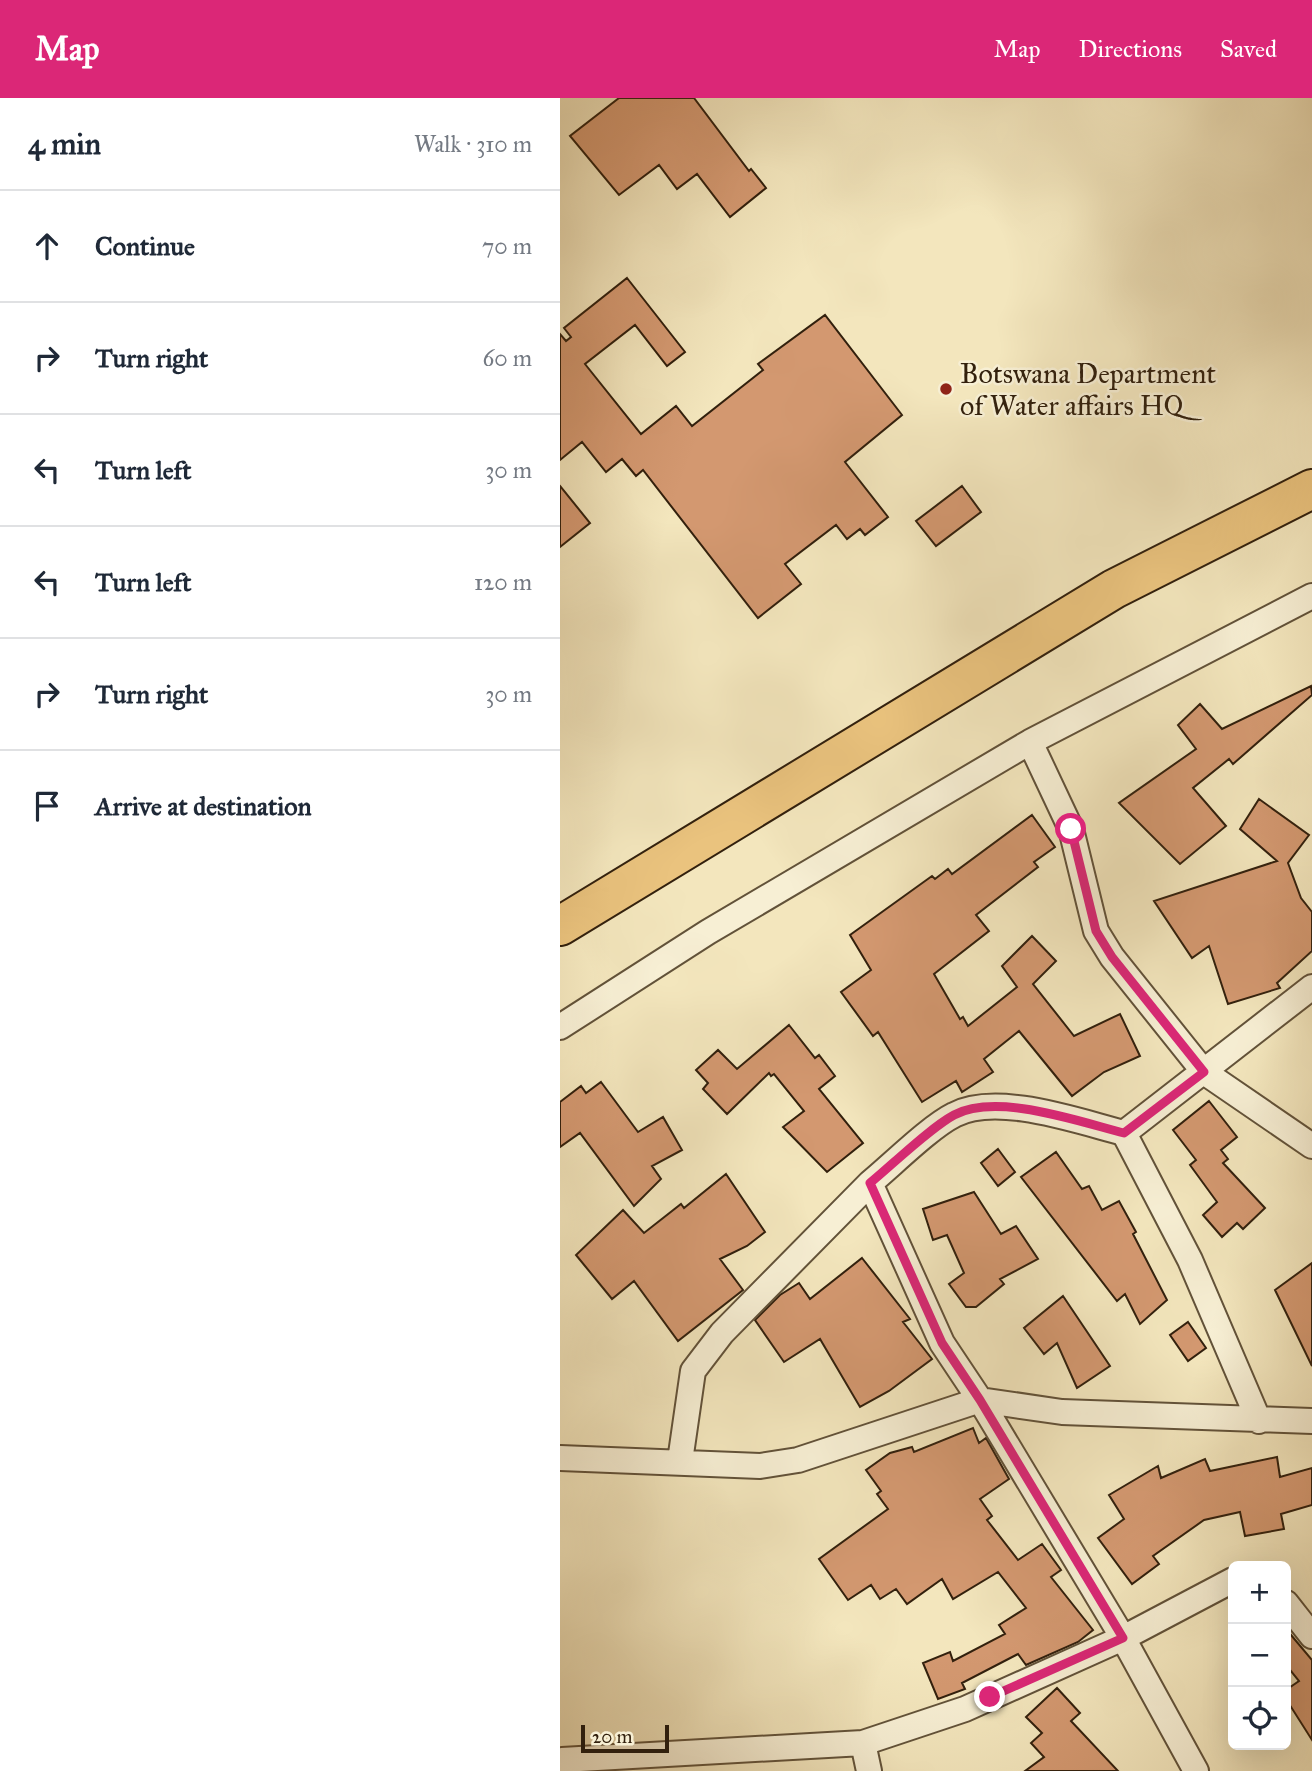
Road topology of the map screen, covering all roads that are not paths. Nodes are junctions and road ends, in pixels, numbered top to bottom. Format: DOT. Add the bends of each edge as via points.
graph roads {
  1 [pos="1312,489"];
  2 [pos="1312,596"];
  3 [pos="1030,742"];
  4 [pos="560,926"];
  5 [pos="1312,987"];
  6 [pos="560,1027"];
  7 [pos="1204,1072"];
  8 [pos="1124,1133"];
  9 [pos="1312,1146"];
  10 [pos="870,1183"];
  11 [pos="980,1400"];
  12 [pos="1259,1421"];
  13 [pos="1312,1421"];
  14 [pos="560,1458"];
  15 [pos="680,1461"];
  16 [pos="1228,1583"];
  17 [pos="1291,1609"];
  18 [pos="1312,1636"];
  19 [pos="1123,1638"];
  20 [pos="863,1743"];
  21 [pos="562,1759"];
  22 [pos="869,1771"];
  23 [pos="1196,1771"];
  1 -- 4 [label="main road" via="1114,589"];
  2 -- 3 [label="street"];
  3 -- 6 [label="street" via="708,932"];
  3 -- 7 [label="street" via="1071,829 1096,931"];
  5 -- 7 [label="street"];
  7 -- 8 [label="street"];
  7 -- 9 [label="street"];
  8 -- 10 [label="street" via="1040,1112 974,1109 954,1115"];
  8 -- 12 [label="street" via="1190,1260"];
  10 -- 11 [label="street" via="942,1343"];
  10 -- 15 [label="street" via="722,1333 693,1371"];
  11 -- 12 [label="street" via="1062,1412"];
  11 -- 15 [label="street" via="799,1460 761,1466"];
  11 -- 19 [label="street"];
  12 -- 13 [label="street"];
  14 -- 15 [label="street"];
  16 -- 19 [label="street"];
  17 -- 18 [label="street"];
  19 -- 20 [label="street" via="965,1709"];
  19 -- 23 [label="street"];
  20 -- 21 [label="street"];
  20 -- 22 [label="street"];
}
